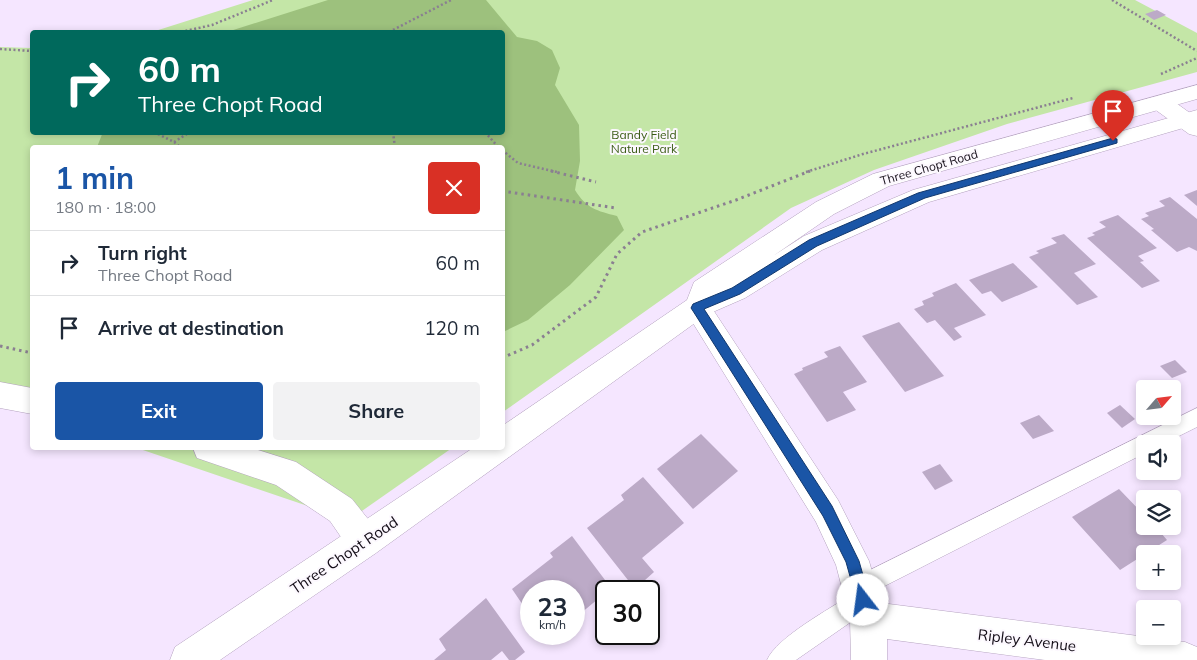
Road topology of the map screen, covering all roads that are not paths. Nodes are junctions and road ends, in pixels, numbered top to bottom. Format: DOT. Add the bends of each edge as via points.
graph roads {
  1 [pos="1197,92"];
  2 [pos="1160,103"];
  3 [pos="1193,122"];
  4 [pos="697,308"];
  5 [pos="0,395"];
  6 [pos="30,401"];
  7 [pos="1197,416"];
  8 [pos="505,442"];
  9 [pos="214,450"];
  10 [pos="495,450"];
  11 [pos="364,541"];
  12 [pos="864,602"];
  13 [pos="188,660"];
  14 [pos="779,660"];
  15 [pos="869,660"];
  16 [pos="1185,660"];
  1 -- 2 [label="main road, Three Chopt Road"];
  2 -- 3 [label="main road"];
  2 -- 4 [label="main road, Three Chopt Road" via="880,180 824,208 703,290"];
  3 -- 4 [label="main road, Three Chopt Road" via="921,196 813,243 736,291"];
  4 -- 8 [label="main road, Three Chopt Road"];
  4 -- 12 [label="main road" via="828,511 852,561"];
  5 -- 6 [label="main road"];
  7 -- 12 [label="lane"];
  9 -- 11 [label="main road" via="284,473 341,510"];
  10 -- 11 [label="main road, Three Chopt Road"];
  11 -- 13 [label="main road, Three Chopt Road"];
  12 -- 14 [label="lane" via="796,645"];
  12 -- 15 [label="main road"];
  12 -- 16 [label="main road, Ripley Avenue"];
}
